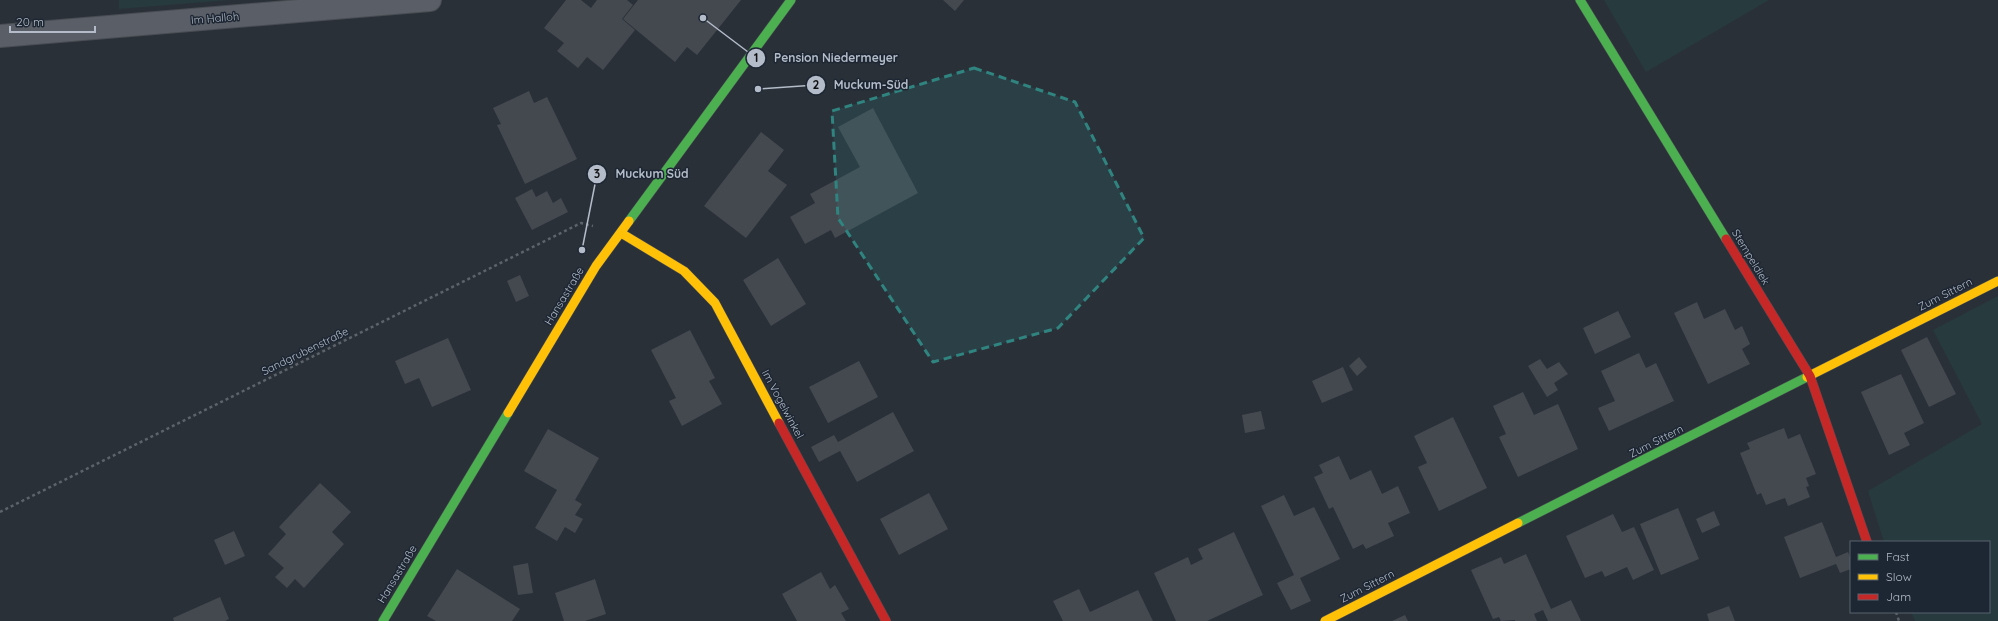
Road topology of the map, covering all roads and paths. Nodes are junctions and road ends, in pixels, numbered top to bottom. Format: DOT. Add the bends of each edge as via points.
graph roads {
  1 [pos="430,0"];
  2 [pos="791,0"];
  3 [pos="1580,0"];
  4 [pos="0,36"];
  5 [pos="621,233"];
  6 [pos="1998,281"];
  7 [pos="1810,376"];
  8 [pos="0,512"];
  9 [pos="1867,541"];
  10 [pos="383,621"];
  11 [pos="886,621"];
  12 [pos="1325,621"];
  1 -- 4 [label="street, Im Halloh"];
  2 -- 5 [label="street, Hansastraße"];
  3 -- 7 [label="street, Stempeldiek"];
  5 -- 8 [label="path, Sandgrubenstraße" via="581,223"];
  5 -- 10 [label="street, Hansastraße" via="596,266"];
  5 -- 11 [label="street, Im Vogelwinkel" via="684,271 715,303"];
  6 -- 7 [label="street, Zum Sittern"];
  7 -- 9 [label="street, Stempeldiek"];
  7 -- 12 [label="street, Zum Sittern"];
}
